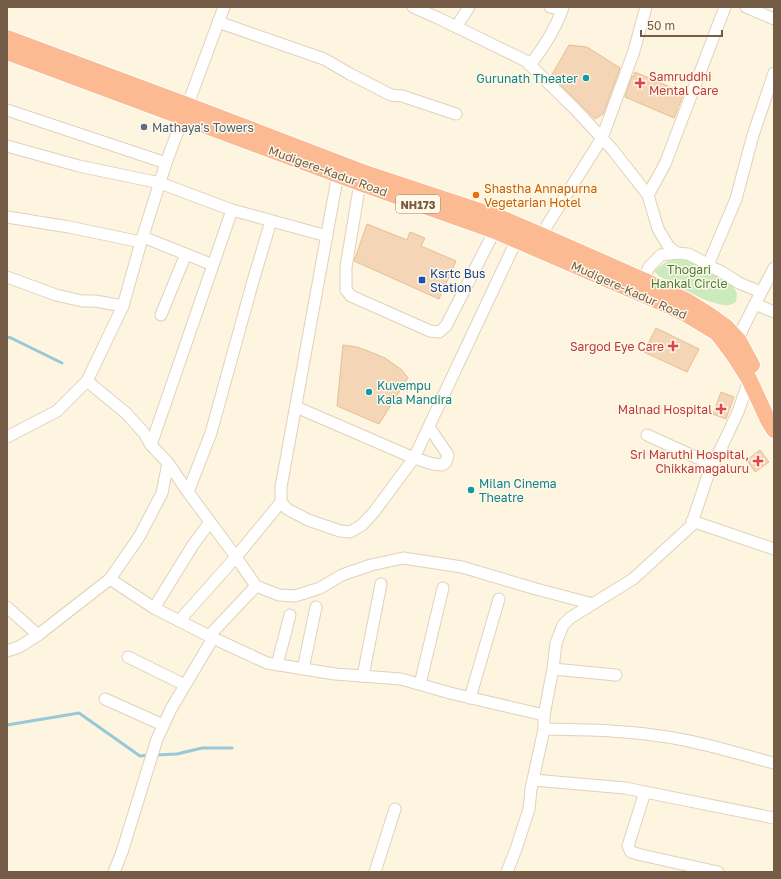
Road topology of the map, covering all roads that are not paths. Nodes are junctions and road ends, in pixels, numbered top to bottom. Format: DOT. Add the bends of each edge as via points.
graph roads {
  1 [pos="224,7"];
  2 [pos="413,7"];
  3 [pos="469,7"];
  4 [pos="550,7"];
  5 [pos="646,7"];
  6 [pos="725,7"];
  7 [pos="746,7"];
  8 [pos="562,8"];
  9 [pos="774,20"];
  10 [pos="218,22"];
  11 [pos="456,27"];
  12 [pos="7,38"];
  13 [pos="7,52"];
  14 [pos="530,65"];
  15 [pos="774,72"];
  16 [pos="7,110"];
  17 [pos="185,111"];
  18 [pos="456,114"];
  19 [pos="602,138"];
  20 [pos="7,146"];
  21 [pos="166,163"];
  22 [pos="339,169"];
  23 [pos="361,178"];
  24 [pos="160,183"];
  25 [pos="648,195"];
  26 [pos="232,210"];
  27 [pos="7,217"];
  28 [pos="271,221"];
  29 [pos="498,225"];
  30 [pos="520,234"];
  31 [pos="541,235"];
  32 [pos="327,236"];
  33 [pos="142,240"];
  34 [pos="677,253"];
  35 [pos="186,254"];
  36 [pos="213,265"];
  37 [pos="708,265"];
  38 [pos="774,268"];
  39 [pos="7,277"];
  40 [pos="643,280"];
  41 [pos="761,292"];
  42 [pos="755,304"];
  43 [pos="123,306"];
  44 [pos="774,312"];
  45 [pos="161,315"];
  46 [pos="736,347"];
  47 [pos="752,374"];
  48 [pos="87,381"];
  49 [pos="296,407"];
  50 [pos="774,411"];
  51 [pos="429,427"];
  52 [pos="774,430"];
  53 [pos="647,435"];
  54 [pos="8,436"];
  55 [pos="151,445"];
  56 [pos="414,458"];
  57 [pos="168,463"];
  58 [pos="713,465"];
  59 [pos="188,492"];
  60 [pos="281,502"];
  61 [pos="692,521"];
  62 [pos="210,522"];
  63 [pos="774,549"];
  64 [pos="236,557"];
  65 [pos="110,579"];
  66 [pos="381,584"];
  67 [pos="256,586"];
  68 [pos="443,588"];
  69 [pos="499,599"];
  70 [pos="592,604"];
  71 [pos="316,607"];
  72 [pos="7,608"];
  73 [pos="154,608"];
  74 [pos="290,615"];
  75 [pos="179,621"];
  76 [pos="38,635"];
  77 [pos="211,637"];
  78 [pos="7,650"];
  79 [pos="128,657"];
  80 [pos="277,665"];
  81 [pos="304,669"];
  82 [pos="553,669"];
  83 [pos="616,675"];
  84 [pos="363,676"];
  85 [pos="185,684"];
  86 [pos="420,684"];
  87 [pos="470,698"];
  88 [pos="106,699"];
  89 [pos="544,715"];
  90 [pos="163,725"];
  91 [pos="544,729"];
  92 [pos="774,763"];
  93 [pos="533,780"];
  94 [pos="645,792"];
  95 [pos="396,809"];
  96 [pos="774,818"];
  97 [pos="114,872"];
  98 [pos="375,872"];
  99 [pos="507,872"];
  100 [pos="718,872"];
  1 -- 10 [label="street"];
  2 -- 11 [label="street"];
  3 -- 11 [label="street"];
  4 -- 8 [label="street"];
  5 -- 19 [label="street" via="634,51"];
  6 -- 25 [label="street" via="665,164"];
  7 -- 9 [label="street"];
  8 -- 14 [label="street" via="552,32"];
  10 -- 17 [label="street"];
  10 -- 18 [label="street" via="324,59 391,95 402,96"];
  11 -- 14 [label="street"];
  12 -- 17 [label="highway, Mudigere-Kadur Road / NH173"];
  13 -- 17 [label="highway, Mudigere-Kadur Road / NH173"];
  14 -- 19 [label="street"];
  15 -- 37 [label="street" via="753,135 736,199"];
  16 -- 21 [label="street"];
  17 -- 21 [label="street"];
  17 -- 22 [label="highway, Mudigere-Kadur Road / NH173"];
  19 -- 25 [label="street"];
  19 -- 31 [label="street"];
  20 -- 24 [label="street" via="79,166"];
  21 -- 24 [label="street"];
  22 -- 23 [label="highway, Mudigere-Kadur Road / NH173"];
  22 -- 32 [label="street"];
  23 -- 29 [label="highway, Mudigere-Kadur Road / NH173"];
  23 -- 29 [label="street" via="346,267 346,290 351,296 430,331 439,332 446,326"];
  24 -- 26 [label="street"];
  24 -- 33 [label="street"];
  25 -- 34 [label="street" via="658,229 669,248"];
  26 -- 28 [label="street"];
  26 -- 36 [label="street"];
  27 -- 33 [label="street"];
  28 -- 32 [label="street"];
  28 -- 59 [label="street" via="211,434"];
  29 -- 30 [label="highway, Mudigere-Kadur Road / NH173"];
  30 -- 31 [label="highway, Mudigere-Kadur Road / NH173"];
  30 -- 46 [label="highway, Mudigere-Kadur Road / NH173" via="684,313"];
  30 -- 51 [label="street"];
  31 -- 40 [label="highway, Mudigere-Kadur Road / NH173"];
  32 -- 49 [label="street"];
  33 -- 35 [label="street"];
  33 -- 43 [label="street"];
  34 -- 37 [label="street" via="688,254"];
  34 -- 40 [label="street" via="661,255 649,268"];
  35 -- 36 [label="street"];
  35 -- 45 [label="street"];
  36 -- 55 [label="street"];
  37 -- 41 [label="street" via="739,284"];
  38 -- 41 [label="street"];
  39 -- 43 [label="street" via="56,295"];
  40 -- 46 [label="highway, Mudigere-Kadur Road / NH173" via="708,314 726,327"];
  41 -- 42 [label="street"];
  42 -- 44 [label="street"];
  42 -- 46 [label="street"];
  43 -- 48 [label="street"];
  46 -- 47 [label="highway, Mudigere-Kadur Road / NH173"];
  47 -- 50 [label="highway, Mudigere-Kadur Road / NH173"];
  47 -- 52 [label="highway, Mudigere-Kadur Road / NH173"];
  47 -- 58 [label="street" via="738,412"];
  48 -- 54 [label="street" via="57,412"];
  48 -- 55 [label="street" via="126,414 144,433"];
  49 -- 56 [label="street"];
  49 -- 60 [label="street" via="281,487"];
  51 -- 56 [label="street"];
  51 -- 56 [label="street" via="448,456 446,462 442,466"];
  53 -- 58 [label="street"];
  55 -- 57 [label="street"];
  56 -- 60 [label="street" via="362,526 350,532 340,532 308,520 286,509"];
  57 -- 59 [label="street"];
  57 -- 65 [label="street" via="162,493 139,537"];
  58 -- 61 [label="street"];
  59 -- 62 [label="street"];
  60 -- 64 [label="street"];
  61 -- 63 [label="street"];
  61 -- 70 [label="street" via="690,526 633,579"];
  62 -- 64 [label="street"];
  62 -- 73 [label="street"];
  64 -- 67 [label="street"];
  64 -- 75 [label="street"];
  65 -- 73 [label="street"];
  65 -- 76 [label="street"];
  66 -- 84 [label="street"];
  67 -- 70 [label="street" via="279,595 296,596 320,588 342,575 403,558 462,566"];
  67 -- 77 [label="street"];
  68 -- 86 [label="street"];
  69 -- 87 [label="street"];
  70 -- 82 [label="street" via="563,625 556,642"];
  71 -- 81 [label="street"];
  72 -- 76 [label="street"];
  73 -- 75 [label="street"];
  74 -- 80 [label="street"];
  75 -- 77 [label="street"];
  76 -- 78 [label="street" via="19,647"];
  77 -- 80 [label="street" via="267,663"];
  77 -- 85 [label="street"];
  79 -- 85 [label="street"];
  80 -- 81 [label="street"];
  81 -- 84 [label="street"];
  82 -- 83 [label="street"];
  82 -- 89 [label="street"];
  84 -- 86 [label="street" via="401,679"];
  85 -- 90 [label="street"];
  86 -- 87 [label="street"];
  87 -- 89 [label="street"];
  88 -- 90 [label="street"];
  89 -- 91 [label="street"];
  90 -- 97 [label="street"];
  91 -- 92 [label="street" via="619,731 666,736"];
  91 -- 93 [label="street"];
  93 -- 94 [label="street"];
  93 -- 99 [label="street" via="529,809"];
  94 -- 96 [label="street"];
  94 -- 100 [label="street" via="628,846 631,852"];
  95 -- 98 [label="street"];
}
